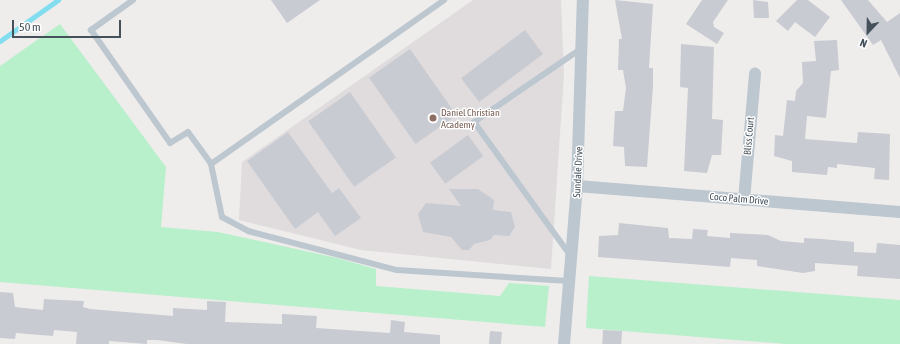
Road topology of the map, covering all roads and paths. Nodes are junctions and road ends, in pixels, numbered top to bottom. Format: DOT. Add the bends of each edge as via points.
graph roads {
  1 [pos="133,0"];
  2 [pos="444,0"];
  3 [pos="583,0"];
  4 [pos="583,47"];
  5 [pos="755,73"];
  6 [pos="211,164"];
  7 [pos="577,186"];
  8 [pos="744,200"];
  9 [pos="900,212"];
  10 [pos="571,257"];
  11 [pos="569,281"];
  12 [pos="564,344"];
  1 -- 6 [label="lane" via="91,30 170,143 188,132"];
  2 -- 6 [label="lane"];
  3 -- 4 [label="street, Sundale Drive"];
  4 -- 7 [label="street, Sundale Drive"];
  4 -- 10 [label="lane" via="474,122"];
  5 -- 8 [label="street, Bliss Court"];
  6 -- 11 [label="lane" via="222,216 248,231 397,270"];
  7 -- 8 [label="street, Coco Palm Drive"];
  7 -- 10 [label="street, Sundale Drive"];
  8 -- 9 [label="street, Coco Palm Drive"];
  10 -- 11 [label="street, Sundale Drive"];
  11 -- 12 [label="street, Sundale Drive"];
}
